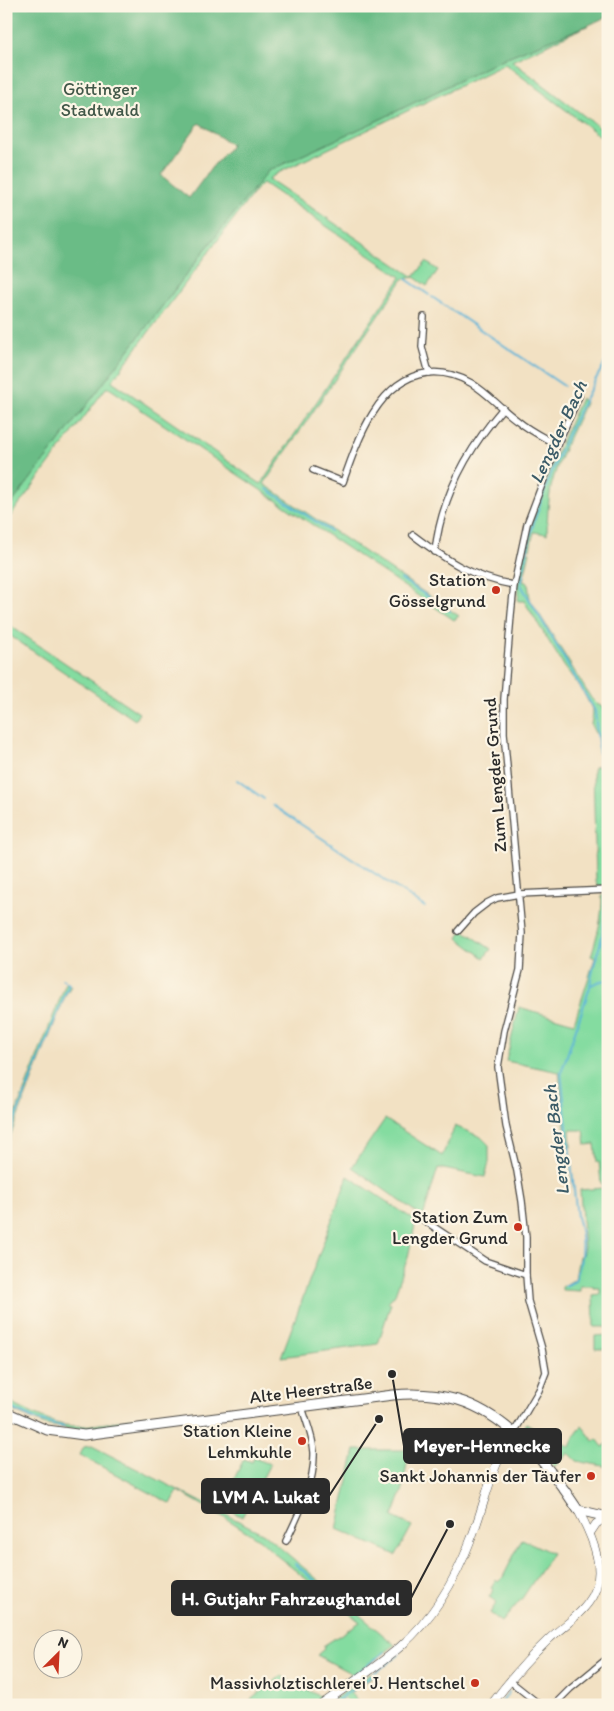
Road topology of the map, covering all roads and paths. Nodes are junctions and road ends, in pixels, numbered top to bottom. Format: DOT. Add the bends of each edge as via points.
graph roads {
  1 [pos="424,317"];
  2 [pos="429,373"];
  3 [pos="580,396"];
  4 [pos="503,408"];
  5 [pos="556,445"];
  6 [pos="313,470"];
  7 [pos="413,535"];
  8 [pos="435,552"];
  9 [pos="514,585"];
  10 [pos="608,890"];
  11 [pos="518,894"];
  12 [pos="458,931"];
  13 [pos="419,1217"];
  14 [pos="526,1275"];
  15 [pos="302,1407"];
  16 [pos="6,1412"];
  17 [pos="513,1434"];
  18 [pos="578,1510"];
  19 [pos="607,1517"];
  20 [pos="590,1533"];
  21 [pos="286,1541"];
  22 [pos="604,1661"];
  23 [pos="510,1681"];
  24 [pos="321,1705"];
  25 [pos="492,1705"];
  26 [pos="540,1705"];
  27 [pos="554,1705"];
  1 -- 2 [label="street" via="422,347"];
  2 -- 4 [label="street" via="443,373 469,382"];
  2 -- 6 [label="street" via="411,376 390,391 364,428 343,482"];
  3 -- 5 [label="street, Zum Lengder Grund"];
  4 -- 5 [label="street" via="528,429"];
  4 -- 8 [label="street" via="458,475 445,506"];
  5 -- 9 [label="street, Zum Lengder Grund" via="527,524"];
  7 -- 8 [label="street"];
  8 -- 9 [label="street" via="473,574"];
  9 -- 11 [label="street, Zum Lengder Grund" via="504,717"];
  10 -- 11 [label="street"];
  11 -- 12 [label="street" via="487,902"];
  11 -- 14 [label="street, Zum Lengder Grund" via="522,932 520,970 498,1067 506,1126 522,1201"];
  13 -- 14 [label="street" via="485,1261"];
  14 -- 17 [label="street, Zum Lengder Grund" via="528,1301 546,1372"];
  15 -- 16 [label="main road, Alte Heerstraße" via="84,1435 47,1430"];
  15 -- 17 [label="main road, Alte Heerstraße" via="393,1396 435,1395 459,1400 481,1410"];
  15 -- 21 [label="street" via="313,1447 312,1471 304,1501"];
  17 -- 18 [label="main road, Alte Heerstraße" via="547,1468"];
  17 -- 24 [label="street" via="495,1468 466,1552 444,1595 400,1648"];
  18 -- 19 [label="main road"];
  18 -- 20 [label="street, Alte Heerstraße"];
  19 -- 20 [label="street"];
  20 -- 23 [label="street, Alte Heerstraße" via="599,1576 592,1598"];
  22 -- 27 [label="street"];
  23 -- 25 [label="street, Alte Heerstraße"];
  23 -- 26 [label="street"];
}
